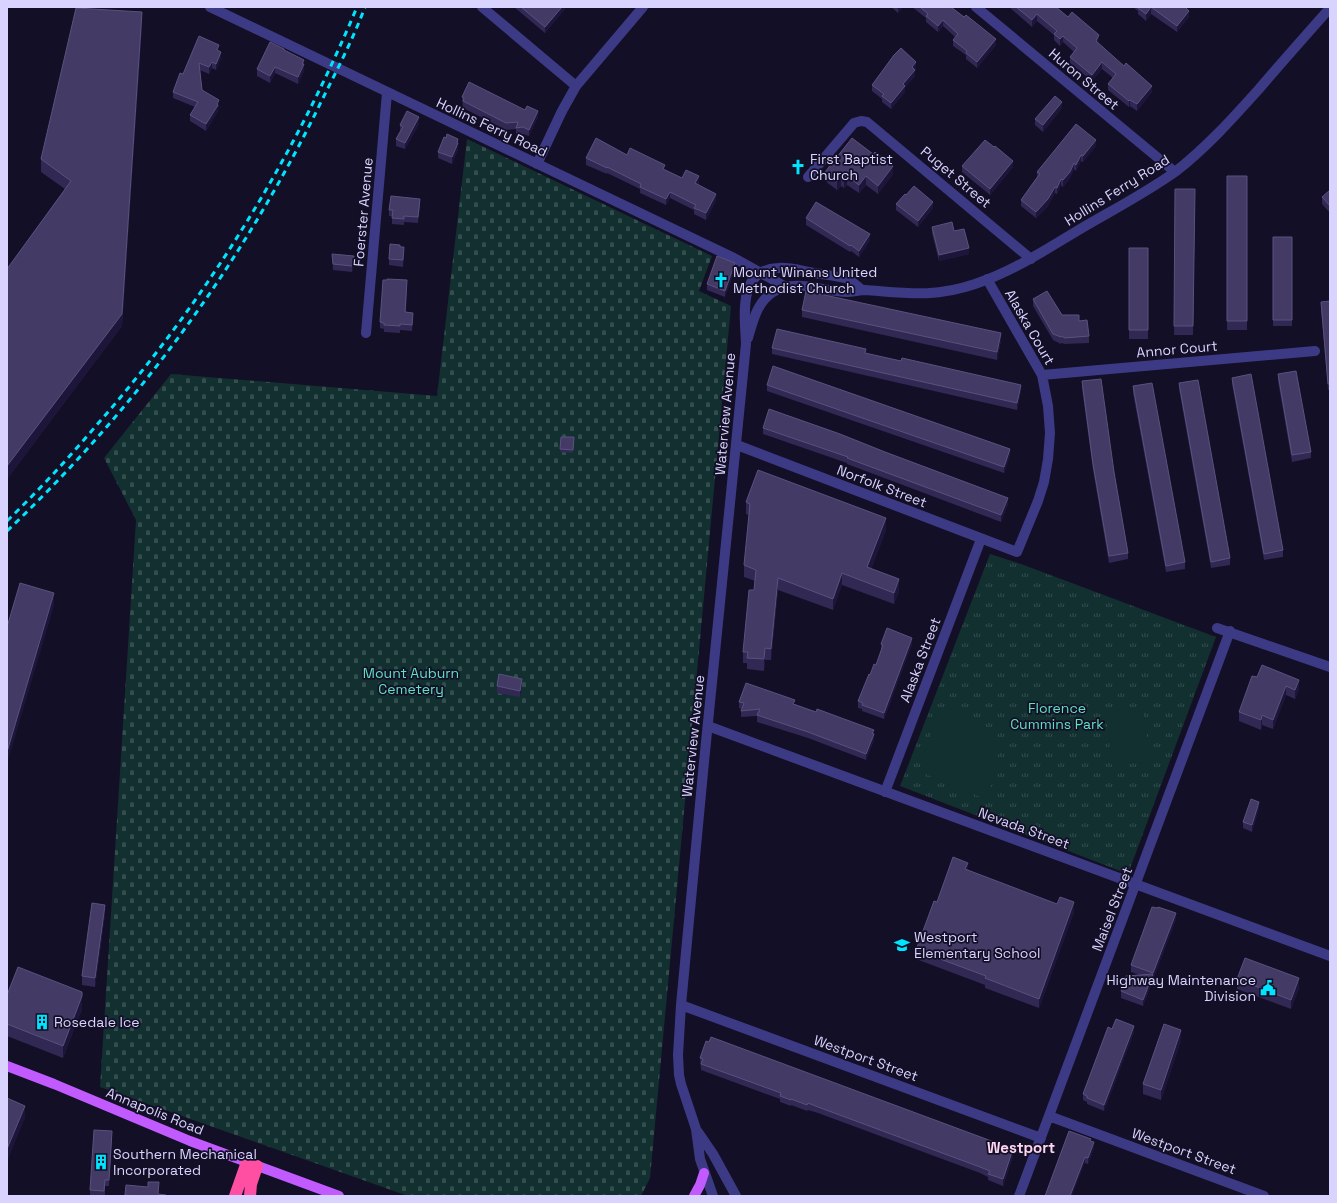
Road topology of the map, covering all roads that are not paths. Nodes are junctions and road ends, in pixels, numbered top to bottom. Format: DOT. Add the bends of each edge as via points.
graph roads {
  1 [pos="210,7"];
  2 [pos="482,7"];
  3 [pos="643,7"];
  4 [pos="976,7"];
  5 [pos="1330,8"];
  6 [pos="576,86"];
  7 [pos="387,93"];
  8 [pos="537,164"];
  9 [pos="1175,172"];
  10 [pos="808,177"];
  11 [pos="1031,259"];
  12 [pos="762,273"];
  13 [pos="987,279"];
  14 [pos="782,288"];
  15 [pos="862,290"];
  16 [pos="366,333"];
  17 [pos="746,344"];
  18 [pos="1315,351"];
  19 [pos="1042,375"];
  20 [pos="736,445"];
  21 [pos="981,539"];
  22 [pos="1017,552"];
  23 [pos="1217,628"];
  24 [pos="1230,631"];
  25 [pos="1330,667"];
  26 [pos="708,726"];
  27 [pos="885,792"];
  28 [pos="1136,885"];
  29 [pos="1330,956"];
  30 [pos="681,1005"];
  31 [pos="7,1066"];
  32 [pos="1049,1116"];
  33 [pos="696,1129"];
  34 [pos="1041,1138"];
  35 [pos="252,1164"];
  36 [pos="704,1173"];
  37 [pos="235,1196"];
  38 [pos="250,1196"];
  39 [pos="339,1196"];
  40 [pos="694,1196"];
  41 [pos="713,1196"];
  42 [pos="736,1196"];
  43 [pos="1019,1196"];
  44 [pos="1264,1196"];
  1 -- 7 [label="street, Hollins Ferry Road"];
  2 -- 6 [label="street"];
  3 -- 6 [label="street"];
  4 -- 9 [label="street, Huron Street"];
  5 -- 9 [label="street, Hollins Ferry Road" via="1207,145"];
  6 -- 8 [label="street"];
  7 -- 8 [label="street, Hollins Ferry Road"];
  7 -- 16 [label="street, Foerster Avenue"];
  8 -- 12 [label="street, Hollins Ferry Road"];
  9 -- 11 [label="street, Hollins Ferry Road"];
  10 -- 11 [label="street, Puget Street" via="854,123 867,122"];
  11 -- 13 [label="street, Hollins Ferry Road"];
  12 -- 14 [label="street, Hollins Ferry Road"];
  12 -- 15 [label="street, Hollins Ferry Road" via="777,268 791,269 847,279"];
  12 -- 17 [label="street, Waterview Avenue" via="750,284 745,296"];
  13 -- 15 [label="street, Hollins Ferry Road" via="955,290 931,294"];
  13 -- 19 [label="street, Alaska Court"];
  14 -- 15 [label="street, Hollins Ferry Road" via="801,286 847,292"];
  14 -- 17 [label="street, Waterview Avenue" via="769,295 759,306"];
  17 -- 20 [label="street, Waterview Avenue"];
  18 -- 19 [label="street, Annor Court"];
  19 -- 22 [label="street, Alaska Court" via="1050,433 1048,459 1038,501"];
  20 -- 21 [label="street, Norfolk Street"];
  20 -- 26 [label="street, Waterview Avenue"];
  21 -- 22 [label="street, Norfolk Street"];
  21 -- 27 [label="street, Alaska Street"];
  23 -- 24 [label="street"];
  24 -- 25 [label="street"];
  24 -- 28 [label="street, Maisel Street"];
  26 -- 27 [label="street, Nevada Street"];
  26 -- 30 [label="street, Waterview Avenue"];
  27 -- 28 [label="street, Nevada Street"];
  28 -- 29 [label="street, Nevada Street"];
  28 -- 32 [label="street, Maisel Street"];
  30 -- 33 [label="street, Waterview Avenue" via="679,1075"];
  30 -- 34 [label="street, Westport Street"];
  31 -- 35 [label="main road, Annapolis Road"];
  32 -- 34 [label="street, Maisel Street"];
  32 -- 44 [label="street, Westport Street"];
  33 -- 36 [label="street, Waterview Avenue"];
  33 -- 42 [label="street, Waterview Avenue"];
  34 -- 43 [label="street, Maisel Street"];
  35 -- 37 [label="highway"];
  35 -- 38 [label="highway"];
  35 -- 39 [label="main road, Annapolis Road"];
  36 -- 40 [label="main road"];
  36 -- 41 [label="street, Waterview Avenue"];
}
